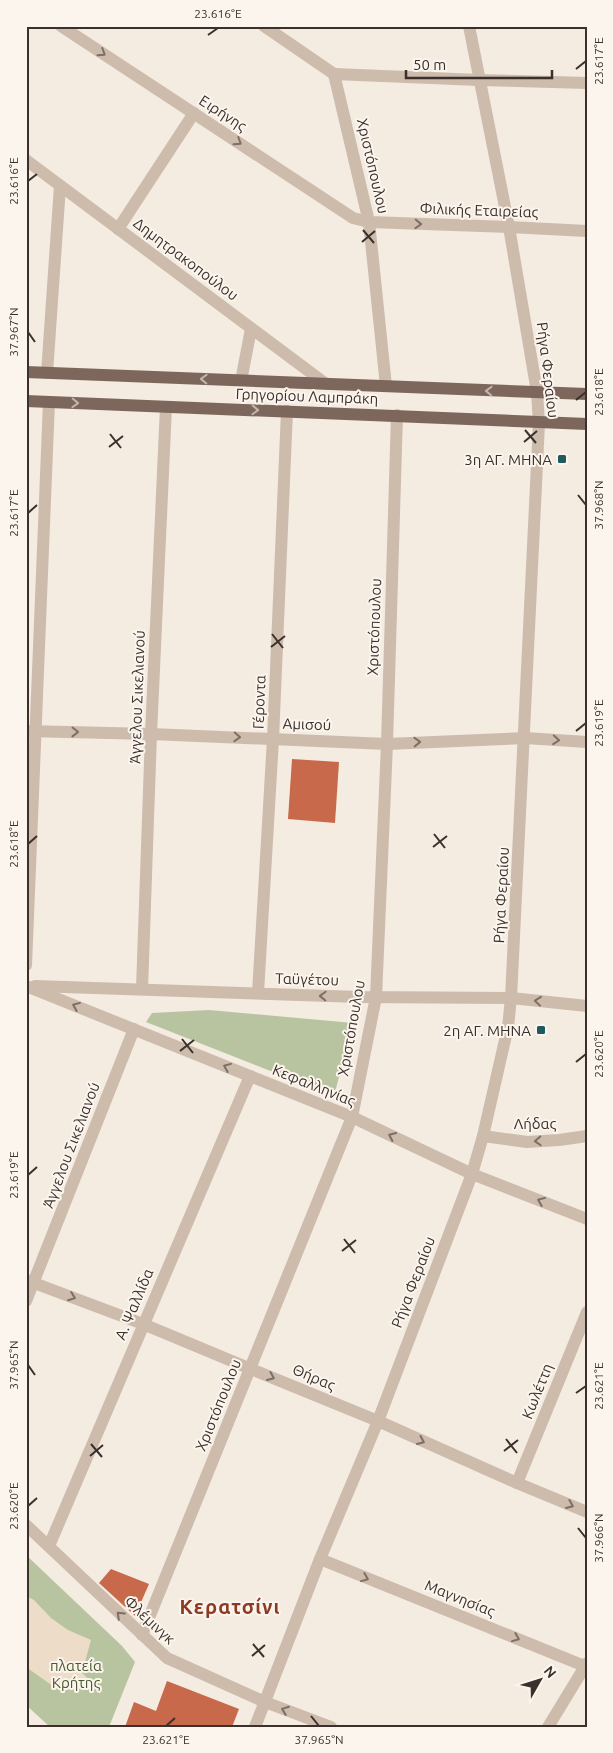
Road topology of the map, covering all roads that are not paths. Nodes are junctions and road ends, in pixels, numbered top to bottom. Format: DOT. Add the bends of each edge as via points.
graph roads {
  1 [pos="61,26"];
  2 [pos="264,26"];
  3 [pos="469,26"];
  4 [pos="334,74"];
  5 [pos="479,80"];
  6 [pos="587,83"];
  7 [pos="194,113"];
  8 [pos="26,160"];
  9 [pos="60,186"];
  10 [pos="369,222"];
  11 [pos="509,227"];
  12 [pos="118,229"];
  13 [pos="587,232"];
  14 [pos="251,329"];
  15 [pos="26,372"];
  16 [pos="47,373"];
  17 [pos="241,381"];
  18 [pos="326,384"];
  19 [pos="386,386"];
  20 [pos="537,392"];
  21 [pos="587,394"];
  22 [pos="26,402"];
  23 [pos="49,402"];
  24 [pos="166,407"];
  25 [pos="287,411"];
  26 [pos="397,415"];
  27 [pos="539,423"];
  28 [pos="587,424"];
  29 [pos="31,731"];
  30 [pos="151,734"];
  31 [pos="525,738"];
  32 [pos="273,739"];
  33 [pos="587,742"];
  34 [pos="387,744"];
  35 [pos="26,965"];
  36 [pos="26,985"];
  37 [pos="142,989"];
  38 [pos="258,993"];
  39 [pos="376,997"];
  40 [pos="512,998"];
  41 [pos="587,1006"];
  42 [pos="134,1029"];
  43 [pos="250,1076"];
  44 [pos="352,1117"];
  45 [pos="483,1136"];
  46 [pos="587,1136"];
  47 [pos="472,1174"];
  48 [pos="587,1219"];
  49 [pos="30,1281"];
  50 [pos="26,1301"];
  51 [pos="587,1312"];
  52 [pos="143,1324"];
  53 [pos="251,1369"];
  54 [pos="378,1421"];
  55 [pos="517,1483"];
  56 [pos="587,1512"];
  57 [pos="26,1525"];
  58 [pos="49,1546"];
  59 [pos="320,1559"];
  60 [pos="142,1636"];
  61 [pos="586,1665"];
  62 [pos="265,1702"];
  63 [pos="255,1727"];
  64 [pos="330,1727"];
  65 [pos="548,1727"];
  1 -- 7 [label="street, Ειρήνης, one-way"];
  2 -- 4 [label="street"];
  3 -- 5 [label="street, Ρήγα Φεραίου"];
  4 -- 5 [label="street"];
  4 -- 10 [label="street, Χριστόπουλου"];
  5 -- 6 [label="street"];
  5 -- 11 [label="street, Ρήγα Φεραίου"];
  7 -- 10 [label="street, Ειρήνης, one-way" via="353,218"];
  7 -- 12 [label="street"];
  8 -- 9 [label="street, Δημητρακοπούλου"];
  9 -- 12 [label="street, Δημητρακοπούλου"];
  9 -- 16 [label="street"];
  10 -- 11 [label="street, Φιλικής Εταιρείας, one-way"];
  10 -- 19 [label="street, Χριστόπουλου"];
  11 -- 13 [label="street, Φιλικής Εταιρείας"];
  11 -- 20 [label="street, Ρήγα Φεραίου"];
  12 -- 14 [label="street, Δημητρακοπούλου"];
  14 -- 17 [label="street"];
  14 -- 18 [label="street, Δημητρακοπούλου"];
  15 -- 16 [label="main road, Γρηγορίου Λαμπράκη"];
  17 -- 16 [label="main road, Γρηγορίου Λαμπράκη, one-way"];
  17 -- 18 [label="main road, Γρηγορίου Λαμπράκη"];
  18 -- 19 [label="main road, Γρηγορίου Λαμπράκη"];
  20 -- 19 [label="main road, Γρηγορίου Λαμπράκη, one-way"];
  20 -- 21 [label="main road, Γρηγορίου Λαμπράκη"];
  20 -- 27 [label="street, Ρήγα Φεραίου"];
  22 -- 23 [label="main road, Γρηγορίου Λαμπράκη"];
  23 -- 24 [label="main road, Γρηγορίου Λαμπράκη, one-way"];
  23 -- 29 [label="street"];
  24 -- 25 [label="main road, Γρηγορίου Λαμπράκη, one-way"];
  24 -- 30 [label="street, Άγγελου Σικελιανού"];
  25 -- 26 [label="main road, Γρηγορίου Λαμπράκη"];
  25 -- 32 [label="street, Γέροντα"];
  26 -- 27 [label="main road, Γρηγορίου Λαμπράκη"];
  26 -- 34 [label="street, Χριστόπουλου"];
  27 -- 28 [label="main road, Γρηγορίου Λαμπράκη"];
  27 -- 31 [label="street, Ρήγα Φεραίου"];
  29 -- 30 [label="street, Αμισού, one-way"];
  29 -- 35 [label="street"];
  30 -- 32 [label="street, Αμισού, one-way"];
  30 -- 37 [label="street, Άγγελου Σικελιανού"];
  31 -- 33 [label="street, Αμισού, one-way"];
  34 -- 31 [label="street, Αμισού, one-way"];
  31 -- 40 [label="street, Ρήγα Φεραίου"];
  32 -- 34 [label="street, Αμισού"];
  32 -- 38 [label="street, Γέροντα"];
  34 -- 39 [label="street, Χριστόπουλου"];
  36 -- 37 [label="street, Ταϋγέτου"];
  42 -- 36 [label="street, Κεφαλληνίας, one-way"];
  37 -- 38 [label="street, Ταϋγέτου"];
  39 -- 38 [label="street, Ταϋγέτου, one-way"];
  39 -- 40 [label="street, Ταϋγέτου"];
  39 -- 44 [label="street, Χριστόπουλου"];
  41 -- 40 [label="street, Ταϋγέτου, one-way"];
  40 -- 45 [label="street, Ρήγα Φεραίου"];
  43 -- 42 [label="street, Κεφαλληνίας, one-way"];
  42 -- 49 [label="street, Άγγελου Σικελιανού"];
  43 -- 44 [label="street, Κεφαλληνίας"];
  43 -- 52 [label="street, Α. Ψαλλίδα"];
  47 -- 44 [label="street, Κεφαλληνίας, one-way"];
  44 -- 53 [label="street, Χριστόπουλου"];
  46 -- 45 [label="street, Λήδας, one-way" via="527,1142"];
  45 -- 47 [label="street, Ρήγα Φεραίου"];
  48 -- 47 [label="street, Κεφαλληνίας, one-way"];
  47 -- 54 [label="street, Ρήγα Φεραίου"];
  49 -- 50 [label="street, Άγγελου Σικελιανού"];
  49 -- 52 [label="street, Θήρας, one-way"];
  51 -- 55 [label="street, Κωλέττη"];
  52 -- 53 [label="street, Θήρας"];
  52 -- 58 [label="street, Α. Ψαλλίδα"];
  53 -- 54 [label="street, Θήρας, one-way"];
  53 -- 60 [label="street, Χριστόπουλου"];
  54 -- 55 [label="street, Θήρας, one-way"];
  54 -- 59 [label="street, Ρήγα Φεραίου"];
  55 -- 56 [label="street, Θήρας, one-way"];
  57 -- 58 [label="street, Φλέμινγκ"];
  60 -- 58 [label="street, Φλέμινγκ, one-way"];
  59 -- 61 [label="street, Μαγνησίας, one-way"];
  59 -- 62 [label="street, Ρήγα Φεραίου"];
  60 -- 62 [label="street, Φλέμινγκ" via="166,1658"];
  61 -- 65 [label="street"];
  62 -- 63 [label="street, Ρήγα Φεραίου"];
  64 -- 62 [label="street, Φλέμινγκ, one-way"];
}
